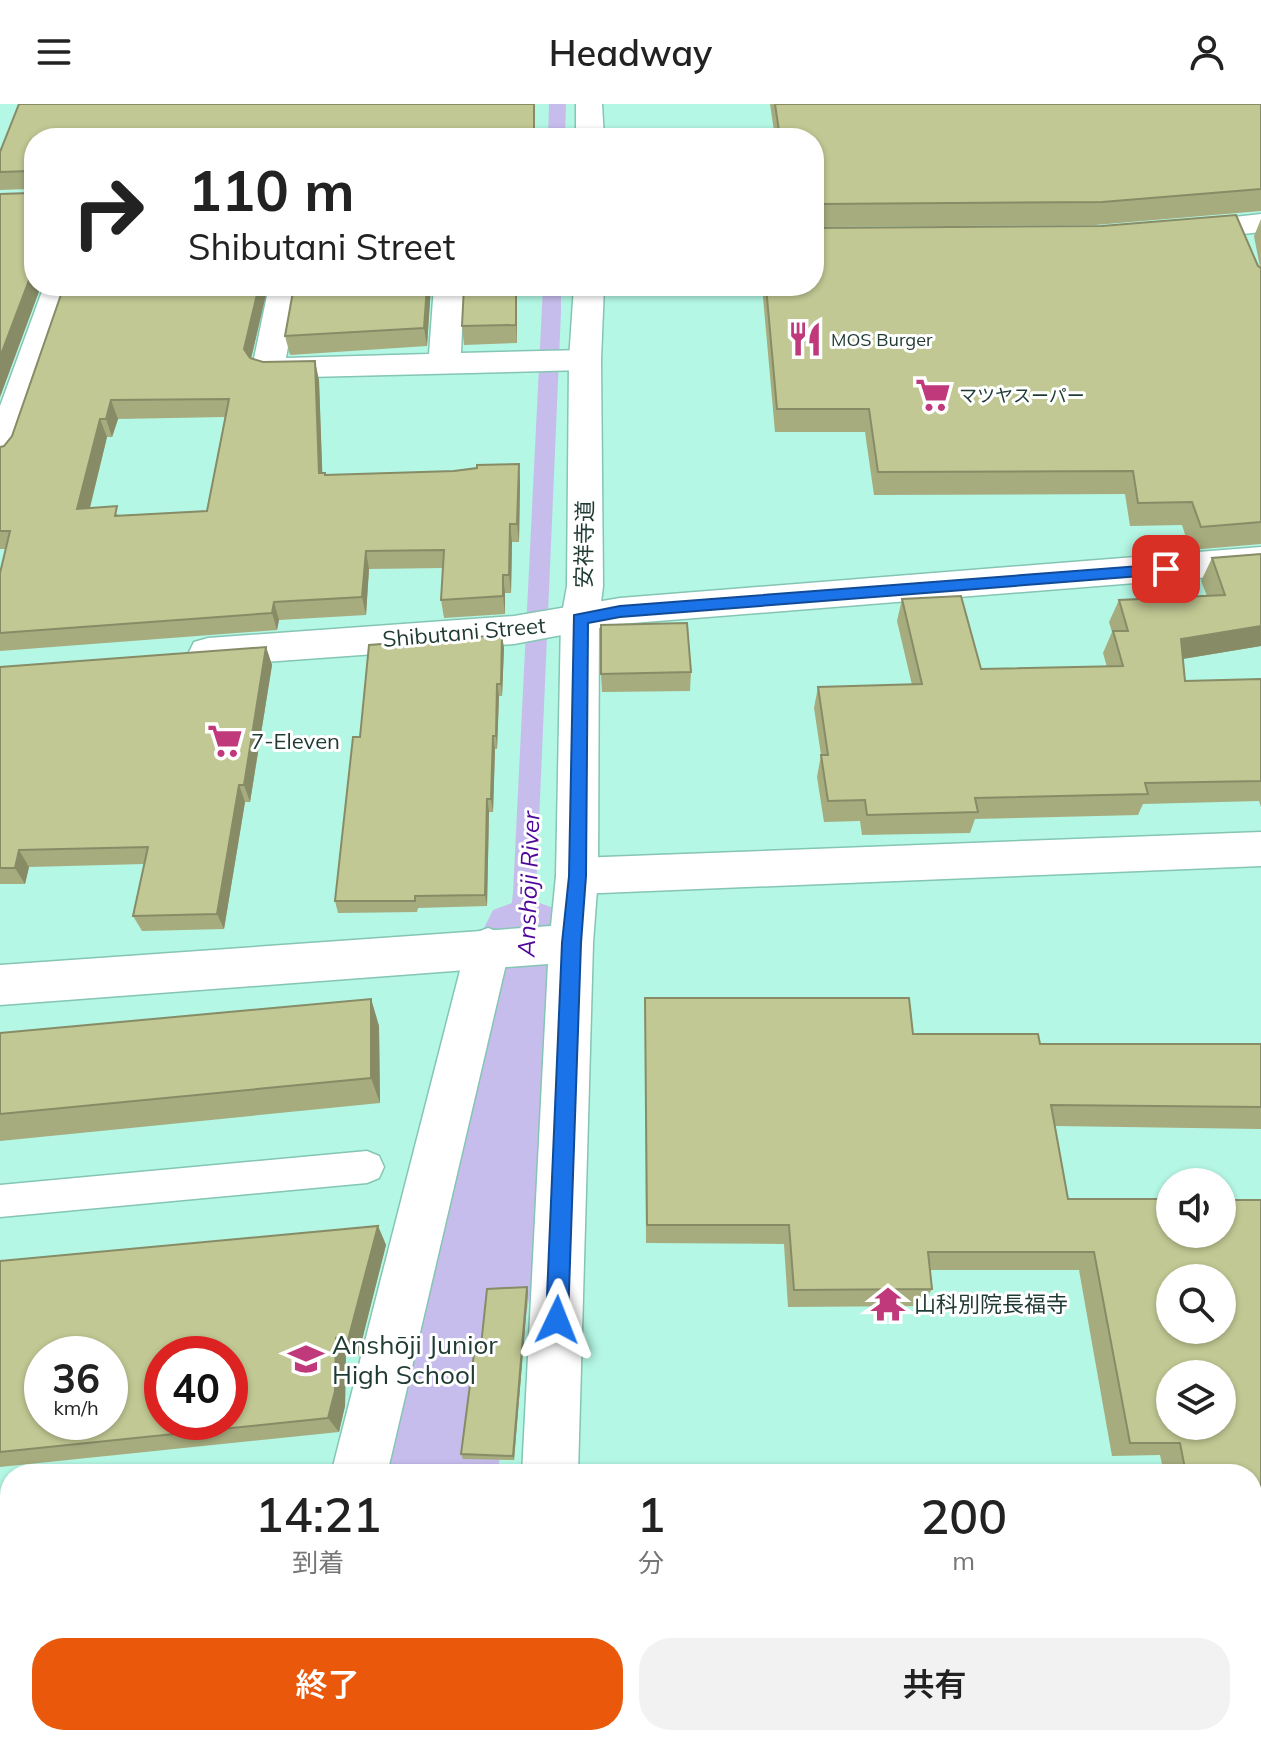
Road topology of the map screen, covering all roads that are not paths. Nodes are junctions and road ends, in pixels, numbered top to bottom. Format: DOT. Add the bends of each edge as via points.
graph roads {
  1 [pos="589,104"];
  2 [pos="590,128"];
  3 [pos="1247,233"];
  4 [pos="1154,234"];
  5 [pos="53,296"];
  6 [pos="282,296"];
  7 [pos="448,296"];
  8 [pos="588,296"];
  9 [pos="585,360"];
  10 [pos="444,363"];
  11 [pos="0,453"];
  12 [pos="1261,560"];
  13 [pos="572,620"];
  14 [pos="171,655"];
  15 [pos="1261,849"];
  16 [pos="577,876"];
  17 [pos="571,943"];
  18 [pos="488,947"];
  19 [pos="0,985"];
  20 [pos="367,1167"];
  21 [pos="0,1201"];
  22 [pos="361,1464"];
  23 [pos="550,1464"];
  1 -- 2 [label="street"];
  3 -- 4 [label="street"];
  5 -- 11 [label="street" via="27,343"];
  6 -- 10 [label="street" via="268,368"];
  7 -- 10 [label="street"];
  8 -- 9 [label="street, 安祥寺道"];
  9 -- 10 [label="street"];
  9 -- 13 [label="street, 安祥寺道" via="585,586"];
  12 -- 13 [label="street, Shibutani Street" via="620,611"];
  13 -- 14 [label="street, Shibutani Street" via="514,630"];
  13 -- 16 [label="street, 安祥寺道"];
  15 -- 16 [label="street"];
  16 -- 17 [label="street, 安祥寺道"];
  17 -- 18 [label="street"];
  17 -- 23 [label="street, 安祥寺道"];
  18 -- 19 [label="street"];
  18 -- 22 [label="street"];
  20 -- 21 [label="lane"];
}
